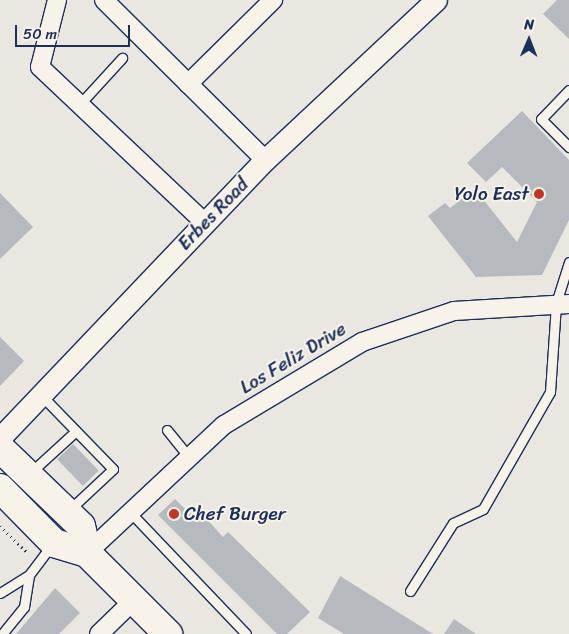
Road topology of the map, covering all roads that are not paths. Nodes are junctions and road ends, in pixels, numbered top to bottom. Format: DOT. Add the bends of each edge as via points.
graph roads {
  1 [pos="57,0"];
  2 [pos="104,0"];
  3 [pos="273,0"];
  4 [pos="436,0"];
  5 [pos="122,58"];
  6 [pos="188,84"];
  7 [pos="569,90"];
  8 [pos="79,105"];
  9 [pos="569,147"];
  10 [pos="265,160"];
  11 [pos="204,222"];
  12 [pos="569,262"];
  13 [pos="563,303"];
  14 [pos="41,395"];
  15 [pos="167,430"];
  16 [pos="76,431"];
  17 [pos="0,438"];
  18 [pos="0,448"];
  19 [pos="187,455"];
  20 [pos="28,475"];
  21 [pos="0,488"];
  22 [pos="67,512"];
  23 [pos="129,512"];
  24 [pos="54,543"];
  25 [pos="87,553"];
  26 [pos="29,575"];
  27 [pos="410,591"];
  28 [pos="0,592"];
  29 [pos="134,600"];
  30 [pos="2,634"];
  31 [pos="99,634"];
  32 [pos="168,634"];
  33 [pos="246,634"];
  1 -- 8 [label="street" via="40,67"];
  2 -- 6 [label="street"];
  3 -- 6 [label="street"];
  4 -- 10 [label="street, Erbes Road"];
  5 -- 8 [label="lane"];
  6 -- 10 [label="street"];
  7 -- 9 [label="lane" via="541,119"];
  8 -- 11 [label="street"];
  10 -- 11 [label="street, Erbes Road"];
  11 -- 14 [label="street, Erbes Road"];
  12 -- 13 [label="lane"];
  13 -- 19 [label="street, Los Feliz Drive" via="454,311 396,327 272,393"];
  13 -- 27 [label="lane" via="550,392 483,508 454,523"];
  14 -- 16 [label="lane"];
  14 -- 17 [label="street, Erbes Road"];
  15 -- 19 [label="lane"];
  16 -- 20 [label="lane"];
  16 -- 22 [label="lane" via="114,471"];
  18 -- 20 [label="main road"];
  19 -- 23 [label="street, Los Feliz Drive"];
  20 -- 22 [label="main road"];
  21 -- 24 [label="main road"];
  22 -- 25 [label="main road" via="81,526"];
  23 -- 25 [label="street, Los Feliz Drive"];
  23 -- 33 [label="lane"];
  24 -- 25 [label="main road"];
  24 -- 26 [label="lane"];
  25 -- 29 [label="main road"];
  26 -- 28 [label="lane"];
  26 -- 30 [label="lane" via="24,606"];
  29 -- 31 [label="street"];
  29 -- 32 [label="main road"];
}
